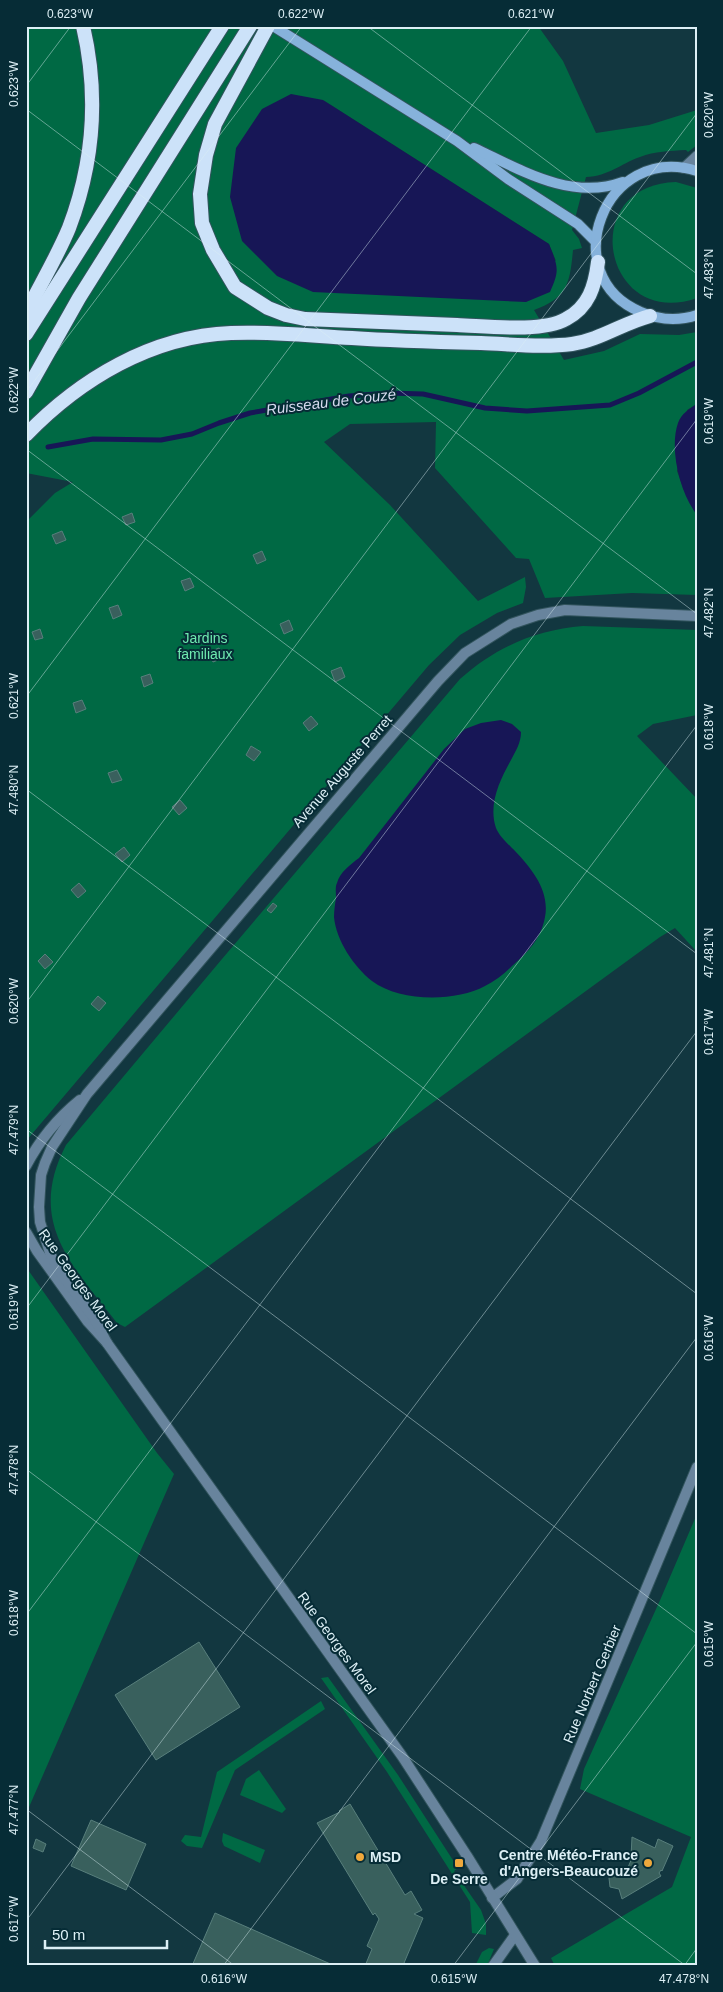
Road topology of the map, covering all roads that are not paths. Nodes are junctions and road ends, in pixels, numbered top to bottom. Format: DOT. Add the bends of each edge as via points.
graph roads {
  1 [pos="83,26"];
  2 [pos="222,26"];
  3 [pos="250,26"];
  4 [pos="268,26"];
  5 [pos="273,26"];
  6 [pos="457,141"];
  7 [pos="697,156"];
  8 [pos="684,168"];
  9 [pos="697,171"];
  10 [pos="629,180"];
  11 [pos="596,242"];
  12 [pos="598,262"];
  13 [pos="26,313"];
  14 [pos="697,315"];
  15 [pos="650,316"];
  16 [pos="26,334"];
  17 [pos="26,392"];
  18 [pos="26,435"];
  19 [pos="697,616"];
  20 [pos="86,1094"];
  21 [pos="26,1166"];
  22 [pos="39,1191"];
  23 [pos="26,1232"];
  24 [pos="107,1344"];
  25 [pos="697,1467"];
  26 [pos="492,1898"];
  27 [pos="515,1935"];
  28 [pos="532,1965"];
  29 [pos="493,1966"];
  1 -- 13 [label="highway" via="90,54 93,94 92,137 87,166 68,229"];
  2 -- 16 [label="highway"];
  3 -- 17 [label="highway" via="79,298"];
  4 -- 12 [label="highway" via="215,124 200,194 202,223 213,250 235,287 251,299 286,315 305,319 546,326 565,320 582,307 595,284"];
  5 -- 6 [label="main road"];
  6 -- 10 [label="main road" via="563,186 600,188"];
  6 -- 11 [label="main road" via="572,220"];
  7 -- 8 [label="street"];
  8 -- 9 [label="main road"];
  8 -- 10 [label="main road" via="658,168"];
  10 -- 11 [label="main road" via="607,204 597,228"];
  11 -- 12 [label="main road"];
  12 -- 15 [label="main road" via="603,276 618,297 634,310"];
  14 -- 15 [label="main road" via="670,319"];
  15 -- 18 [label="highway" via="592,340 549,346 265,332 198,338 150,350 115,365 63,399"];
  19 -- 20 [label="street, Avenue Auguste Perret" via="565,610 511,624 465,653"];
  20 -- 21 [label="street, Avenue Auguste Perret" via="66,1111"];
  20 -- 22 [label="street, Avenue Auguste Perret" via="52,1147 41,1175"];
  22 -- 24 [label="street, Rue Georges Morel" via="40,1222 50,1253 57,1268 94,1318"];
  23 -- 24 [label="street, Rue Georges Morel" via="37,1252"];
  24 -- 26 [label="street, Rue Georges Morel" via="402,1756"];
  25 -- 26 [label="street, Rue Norbert Gerbier" via="541,1841 518,1879"];
  26 -- 27 [label="street, Rue Georges Morel"];
  27 -- 28 [label="street, Rue Georges Morel"];
  27 -- 29 [label="street"];
}
